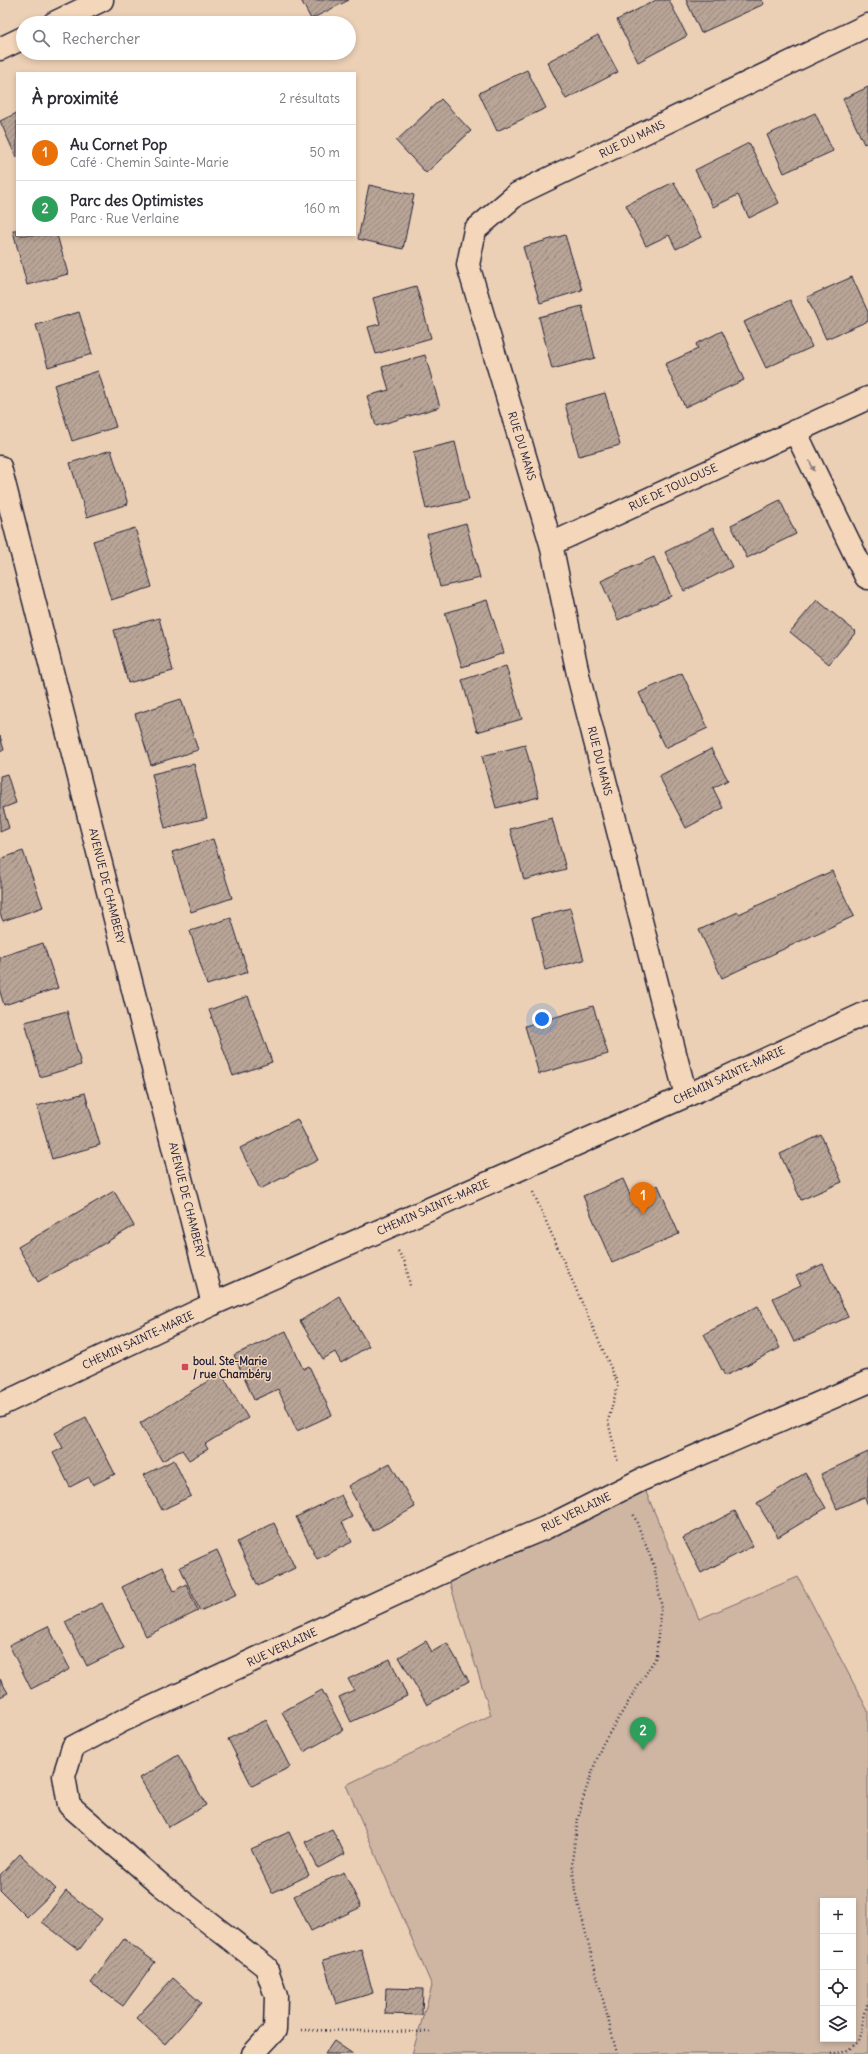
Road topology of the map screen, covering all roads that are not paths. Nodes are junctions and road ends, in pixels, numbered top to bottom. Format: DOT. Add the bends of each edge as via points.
graph roads {
  1 [pos="102,0"];
  2 [pos="69,16"];
  3 [pos="868,25"];
  4 [pos="16,41"];
  5 [pos="0,49"];
  6 [pos="868,399"];
  7 [pos="795,431"];
  8 [pos="0,467"];
  9 [pos="551,544"];
  10 [pos="868,578"];
  11 [pos="868,1012"];
  12 [pos="686,1096"];
  13 [pos="213,1304"];
  14 [pos="868,1382"];
  15 [pos="0,1405"];
  16 [pos="253,2054"];
  1 -- 2 [label="street"];
  3 -- 9 [label="street, RUE DU MANS" via="517,194 475,230 468,264"];
  4 -- 5 [label="street"];
  6 -- 7 [label="street, RUE DE TOULOUSE"];
  7 -- 9 [label="street, RUE DE TOULOUSE"];
  7 -- 10 [label="street, one-way"];
  8 -- 13 [label="street, AVENUE DE CHAMBERY"];
  9 -- 12 [label="street, RUE DU MANS" via="579,678"];
  11 -- 12 [label="street, CHEMIN SAINTE-MARIE"];
  12 -- 13 [label="street, CHEMIN SAINTE-MARIE"];
  13 -- 15 [label="street, CHEMIN SAINTE-MARIE"];
  14 -- 16 [label="street, RUE VERLAINE" via="624,1488 546,1528 480,1555 122,1721 73,1747 64,1776 69,1805 161,1886 266,1967 276,1996 275,2030"];
}
